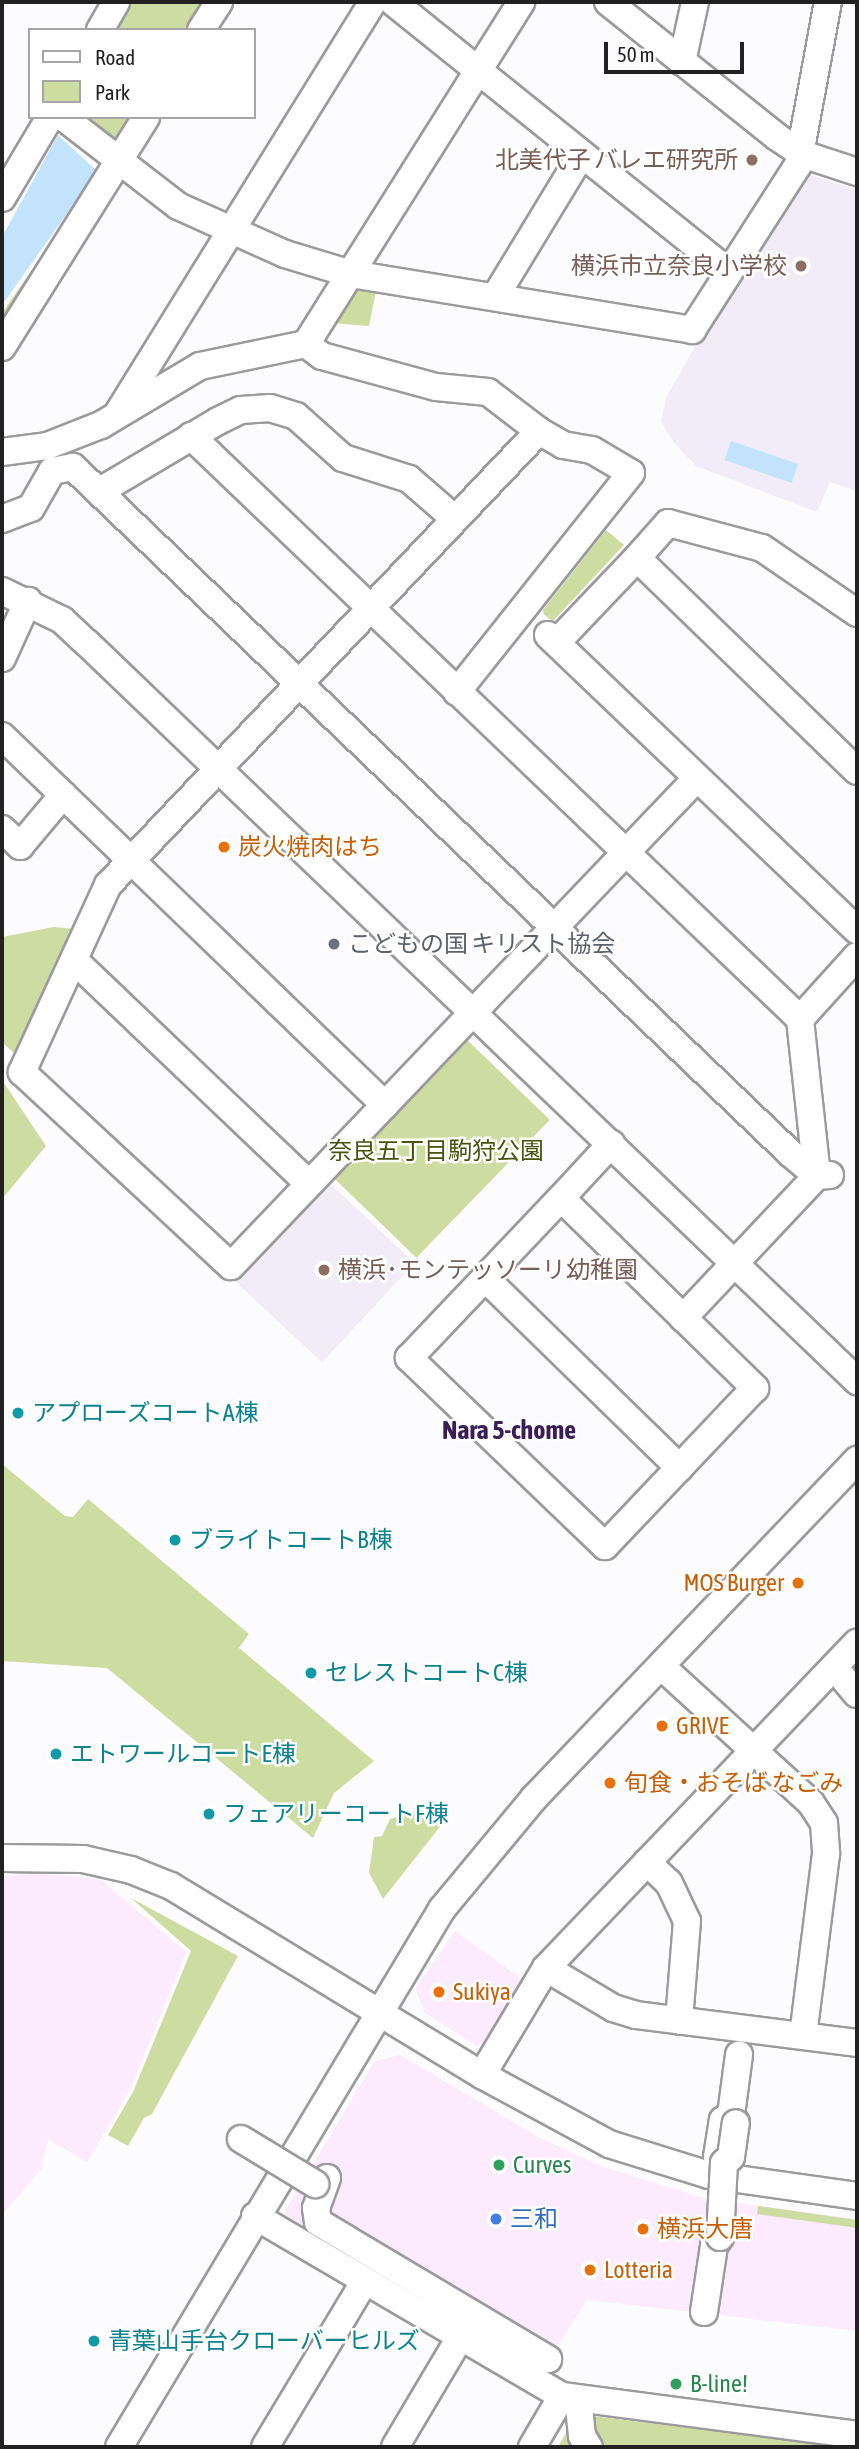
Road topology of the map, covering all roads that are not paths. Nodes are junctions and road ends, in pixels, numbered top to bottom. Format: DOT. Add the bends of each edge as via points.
graph roads {
  1 [pos="219,2"];
  2 [pos="373,2"];
  3 [pos="393,2"];
  4 [pos="521,2"];
  5 [pos="608,2"];
  6 [pos="695,2"];
  7 [pos="828,2"];
  8 [pos="202,28"];
  9 [pos="682,62"];
  10 [pos="479,70"];
  11 [pos="49,119"];
  12 [pos="65,119"];
  13 [pos="145,119"];
  14 [pos="582,154"];
  15 [pos="802,154"];
  16 [pos="117,162"];
  17 [pos="857,172"];
  18 [pos="2,198"];
  19 [pos="229,232"];
  20 [pos="729,272"];
  21 [pos="351,274"];
  22 [pos="495,297"];
  23 [pos="306,344"];
  24 [pos="2,346"];
  25 [pos="117,415"];
  26 [pos="539,431"];
  27 [pos="191,436"];
  28 [pos="2,452"];
  29 [pos="100,491"];
  30 [pos="2,519"];
  31 [pos="455,519"];
  32 [pos="637,558"];
  33 [pos="2,591"];
  34 [pos="28,601"];
  35 [pos="371,606"];
  36 [pos="857,613"];
  37 [pos="540,628"];
  38 [pos="2,658"];
  39 [pos="299,682"];
  40 [pos="457,692"];
  41 [pos="2,736"];
  42 [pos="219,768"];
  43 [pos="857,771"];
  44 [pos="696,779"];
  45 [pos="63,795"];
  46 [pos="2,829"];
  47 [pos="625,853"];
  48 [pos="131,860"];
  49 [pos="554,927"];
  50 [pos="857,930"];
  51 [pos="857,956"];
  52 [pos="75,961"];
  53 [pos="473,1012"];
  54 [pos="800,1019"];
  55 [pos="385,1105"];
  56 [pos="611,1144"];
  57 [pos="824,1175"];
  58 [pos="309,1184"];
  59 [pos="561,1198"];
  60 [pos="736,1264"];
  61 [pos="485,1278"];
  62 [pos="684,1318"];
  63 [pos="857,1381"];
  64 [pos="857,1460"];
  65 [pos="680,1468"];
  66 [pos="857,1643"];
  67 [pos="661,1665"];
  68 [pos="834,1667"];
  69 [pos="857,1694"];
  70 [pos="754,1751"];
  71 [pos="2,1858"];
  72 [pos="648,1862"];
  73 [pos="546,1968"];
  74 [pos="378,2011"];
  75 [pos="679,2021"];
  76 [pos="803,2036"];
  77 [pos="857,2043"];
  78 [pos="739,2055"];
  79 [pos="482,2075"];
  80 [pos="241,2139"];
  81 [pos="857,2196"];
  82 [pos="255,2217"];
  83 [pos="364,2282"];
  84 [pos="704,2312"];
  85 [pos="459,2339"];
  86 [pos="548,2359"];
  87 [pos="572,2403"];
  88 [pos="857,2435"];
  89 [pos="119,2447"];
  90 [pos="265,2447"];
  91 [pos="395,2447"];
  92 [pos="532,2447"];
  93 [pos="552,2447"];
  94 [pos="589,2447"];
  1 -- 8 [label="street"];
  2 -- 19 [label="street"];
  3 -- 10 [label="street"];
  4 -- 10 [label="street"];
  5 -- 9 [label="street"];
  6 -- 9 [label="street"];
  7 -- 15 [label="street"];
  9 -- 15 [label="street"];
  10 -- 14 [label="street"];
  10 -- 21 [label="street"];
  11 -- 18 [label="street"];
  12 -- 16 [label="street"];
  13 -- 16 [label="street"];
  14 -- 20 [label="street"];
  14 -- 22 [label="street"];
  15 -- 17 [label="street"];
  15 -- 20 [label="street"];
  16 -- 19 [label="street" via="178,206"];
  16 -- 24 [label="street"];
  19 -- 21 [label="street"];
  19 -- 25 [label="street"];
  20 -- 22 [label="street" via="692,330"];
  21 -- 22 [label="street"];
  21 -- 23 [label="street"];
  23 -- 25 [label="street" via="200,366"];
  23 -- 26 [label="street" via="322,356 436,387 488,392"];
  25 -- 28 [label="street" via="47,446"];
  26 -- 31 [label="street"];
  26 -- 37 [label="street" via="563,445 592,450 631,473"];
  27 -- 29 [label="street"];
  27 -- 31 [label="street" via="241,410 296,416 343,458 409,480"];
  27 -- 35 [label="street"];
  29 -- 30 [label="street" via="73,467 52,471 31,508"];
  29 -- 39 [label="street"];
  31 -- 35 [label="street"];
  32 -- 36 [label="street" via="668,523 762,548"];
  32 -- 37 [label="street"];
  32 -- 43 [label="street"];
  33 -- 34 [label="street"];
  34 -- 38 [label="street"];
  34 -- 42 [label="street" via="70,628"];
  35 -- 39 [label="street"];
  35 -- 40 [label="street"];
  37 -- 40 [label="street"];
  37 -- 44 [label="street"];
  39 -- 42 [label="street"];
  39 -- 49 [label="street"];
  40 -- 47 [label="street"];
  41 -- 45 [label="street"];
  42 -- 48 [label="street"];
  42 -- 53 [label="street"];
  44 -- 47 [label="street"];
  44 -- 50 [label="street"];
  45 -- 46 [label="street" via="20,845"];
  45 -- 48 [label="street"];
  47 -- 49 [label="street"];
  47 -- 54 [label="street"];
  48 -- 52 [label="street" via="108,885"];
  48 -- 55 [label="street"];
  49 -- 53 [label="street"];
  49 -- 57 [label="street"];
  51 -- 54 [label="street"];
  52 -- 58 [label="street"];
  52 -- 58 [label="street" via="22,1072 231,1266"];
  53 -- 55 [label="street"];
  53 -- 56 [label="street"];
  54 -- 57 [label="street"];
  55 -- 58 [label="street"];
  56 -- 59 [label="street"];
  56 -- 60 [label="street"];
  57 -- 60 [label="street"];
  59 -- 61 [label="street"];
  59 -- 62 [label="street"];
  60 -- 62 [label="street"];
  60 -- 63 [label="street"];
  61 -- 65 [label="street"];
  61 -- 65 [label="street" via="409,1358 605,1546"];
  62 -- 65 [label="street" via="755,1388"];
  64 -- 67 [label="street"];
  66 -- 68 [label="street"];
  67 -- 70 [label="street"];
  67 -- 74 [label="street" via="489,1849 442,1909"];
  68 -- 69 [label="street"];
  68 -- 70 [label="street"];
  70 -- 72 [label="street"];
  70 -- 76 [label="street" via="811,1803 824,1823 826,1854"];
  71 -- 74 [label="street" via="60,1856 102,1862 152,1878"];
  72 -- 73 [label="street"];
  72 -- 75 [label="street" via="669,1883 687,1921"];
  73 -- 75 [label="street" via="613,2008"];
  73 -- 79 [label="street"];
  74 -- 79 [label="street"];
  74 -- 82 [label="street"];
  75 -- 76 [label="street"];
  76 -- 77 [label="street"];
  78 -- 84 [label="street, bridge" via="730,2119 731,2157 724,2163 721,2191 725,2196"];
  79 -- 81 [label="street" via="579,2130 653,2160 709,2175"];
  80 -- 86 [label="street, bridge" via="322,2186 315,2217 318,2222"];
  82 -- 83 [label="street"];
  82 -- 89 [label="street"];
  83 -- 85 [label="street"];
  83 -- 90 [label="street"];
  85 -- 87 [label="street"];
  85 -- 91 [label="street"];
  87 -- 88 [label="street"];
  87 -- 92 [label="street"];
  87 -- 93 [label="street"];
  87 -- 94 [label="street"];
}
